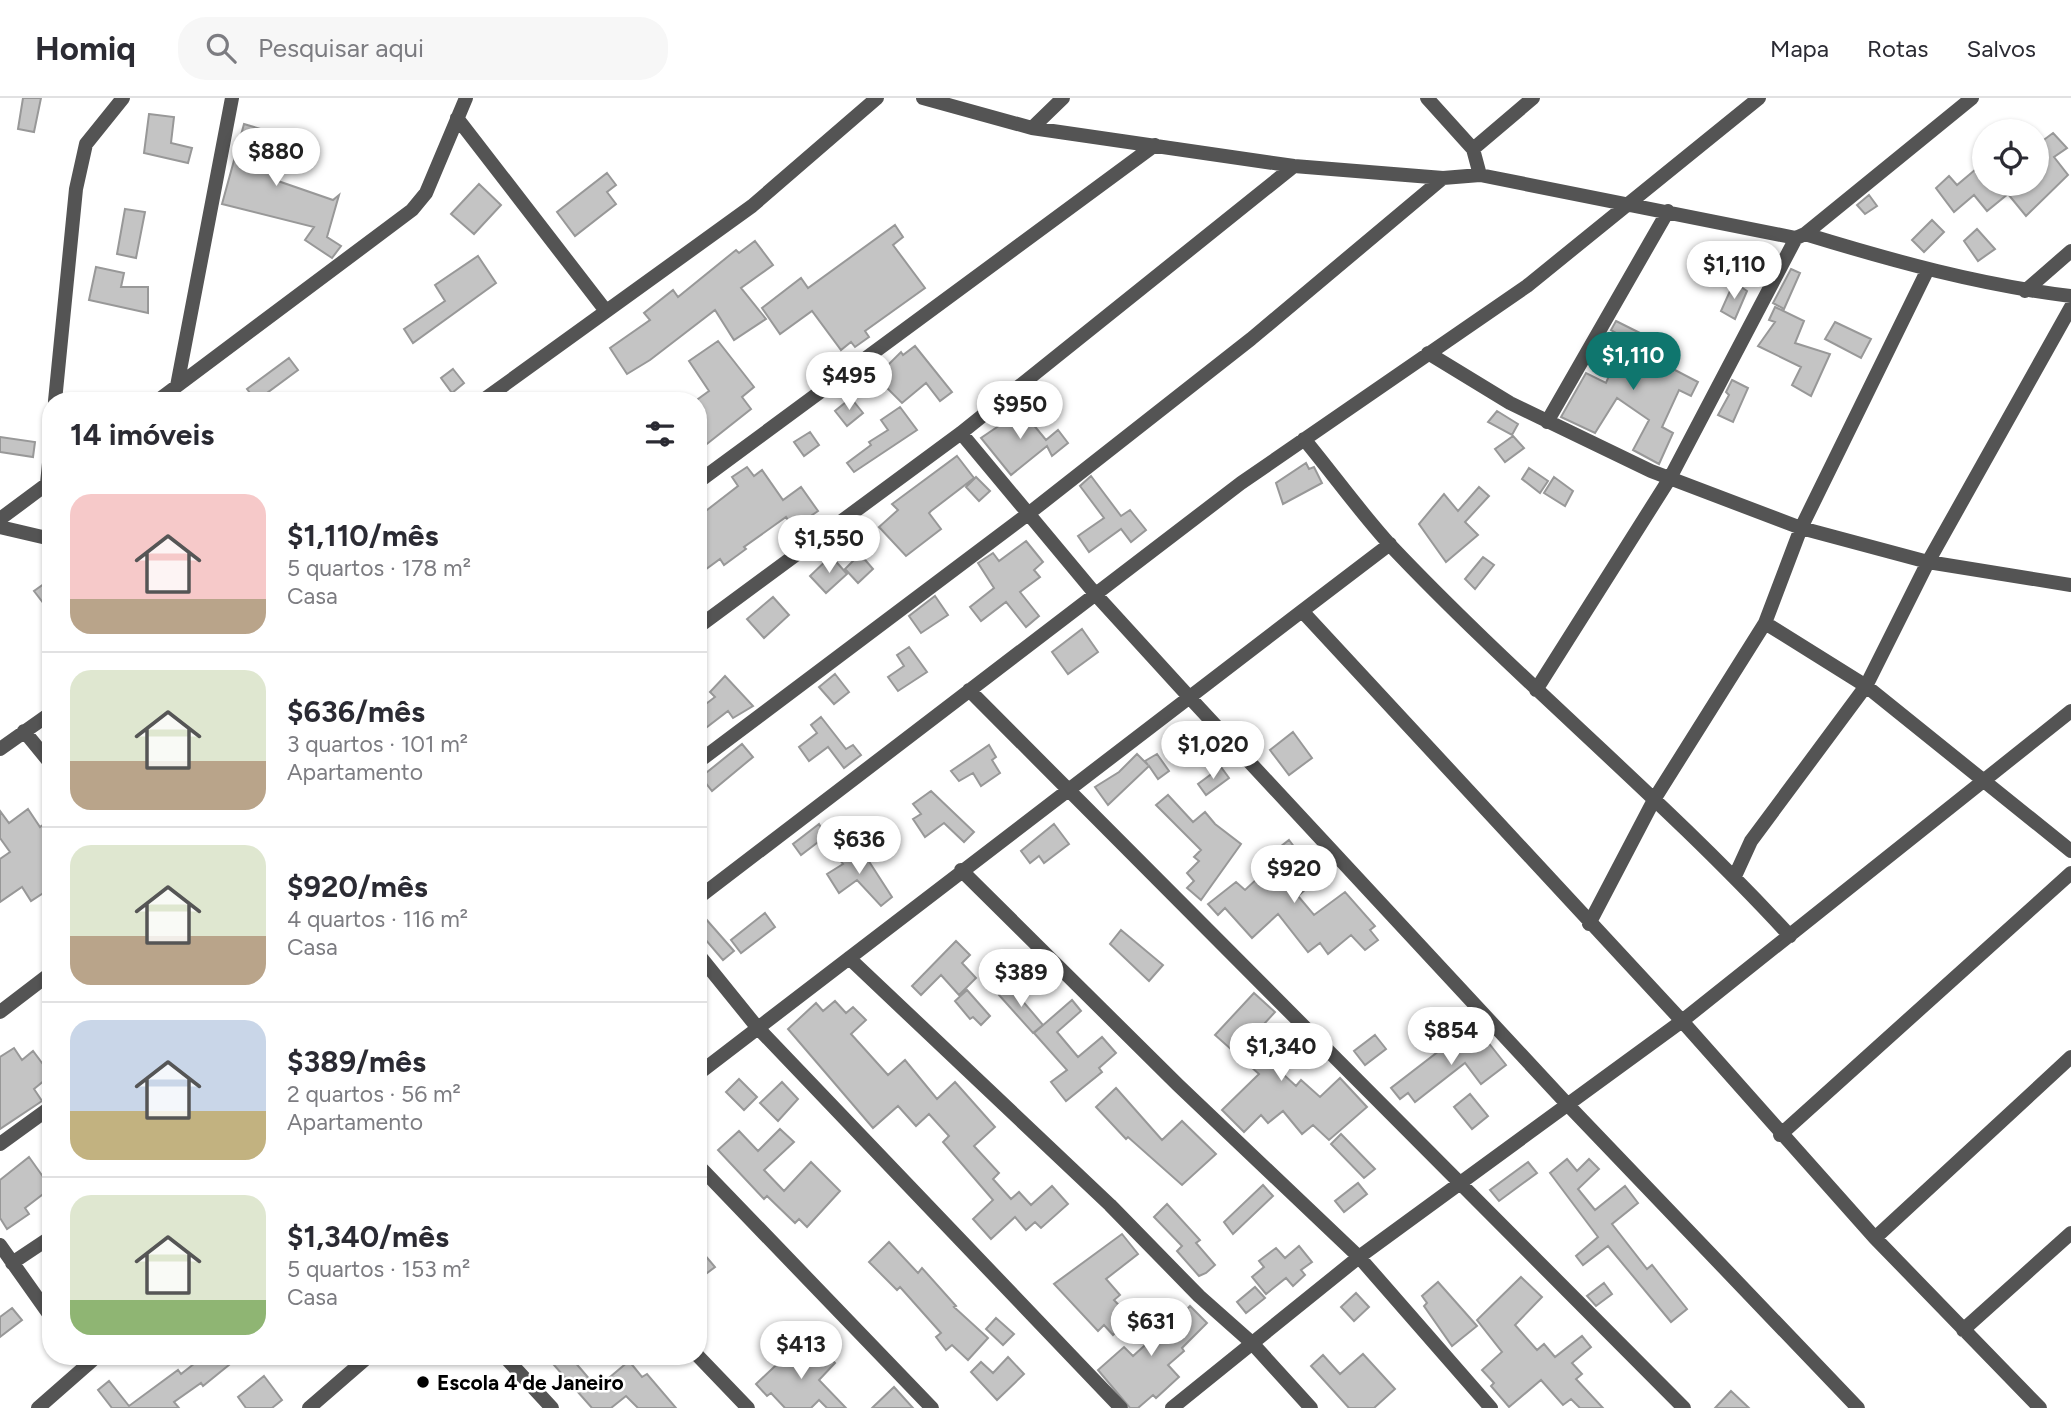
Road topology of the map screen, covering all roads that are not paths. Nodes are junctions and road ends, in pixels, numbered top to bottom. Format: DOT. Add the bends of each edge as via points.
graph roads {
  1 [pos="123,98"];
  2 [pos="232,98"];
  3 [pos="466,98"];
  4 [pos="877,98"];
  5 [pos="923,98"];
  6 [pos="1427,98"];
  7 [pos="1533,98"];
  8 [pos="1759,98"];
  9 [pos="1972,98"];
  10 [pos="1054,101"];
  11 [pos="457,118"];
  12 [pos="1032,128"];
  13 [pos="1155,145"];
  14 [pos="1473,149"];
  15 [pos="1294,166"];
  16 [pos="1480,175"];
  17 [pos="1443,177"];
  18 [pos="1630,203"];
  19 [pos="1668,211"];
  20 [pos="1800,236"];
  21 [pos="2071,251"];
  22 [pos="1927,271"];
  23 [pos="2025,291"];
  24 [pos="2071,296"];
  25 [pos="2071,307"];
  26 [pos="606,312"];
  27 [pos="1428,353"];
  28 [pos="177,386"];
  29 [pos="56,392"];
  30 [pos="169,392"];
  31 [pos="495,392"];
  32 [pos="1547,422"];
  33 [pos="961,433"];
  34 [pos="1304,439"];
  35 [pos="707,475"];
  36 [pos="1670,478"];
  37 [pos="42,487"];
  38 [pos="1028,514"];
  39 [pos="0,519"];
  40 [pos="0,527"];
  41 [pos="1801,528"];
  42 [pos="42,537"];
  43 [pos="1390,544"];
  44 [pos="1928,562"];
  45 [pos="2071,585"];
  46 [pos="1097,596"];
  47 [pos="1302,611"];
  48 [pos="707,620"];
  49 [pos="1765,623"];
  50 [pos="1866,686"];
  51 [pos="969,690"];
  52 [pos="1536,690"];
  53 [pos="1191,699"];
  54 [pos="2071,711"];
  55 [pos="42,719"];
  56 [pos="24,732"];
  57 [pos="0,749"];
  58 [pos="42,753"];
  59 [pos="707,755"];
  60 [pos="1983,782"];
  61 [pos="1066,789"];
  62 [pos="1655,798"];
  63 [pos="2071,851"];
  64 [pos="961,870"];
  65 [pos="2071,873"];
  66 [pos="1735,876"];
  67 [pos="707,891"];
  68 [pos="1589,924"];
  69 [pos="1790,936"];
  70 [pos="849,957"];
  71 [pos="707,965"];
  72 [pos="42,980"];
  73 [pos="0,1012"];
  74 [pos="1682,1021"];
  75 [pos="757,1027"];
  76 [pos="2071,1057"];
  77 [pos="707,1066"];
  78 [pos="1568,1105"];
  79 [pos="42,1114"];
  80 [pos="1780,1135"];
  81 [pos="0,1144"];
  82 [pos="707,1174"];
  83 [pos="1462,1184"];
  84 [pos="2071,1233"];
  85 [pos="1875,1238"];
  86 [pos="42,1243"];
  87 [pos="0,1245"];
  88 [pos="1359,1257"];
  89 [pos="12,1263"];
  90 [pos="42,1305"];
  91 [pos="1963,1330"];
  92 [pos="1252,1343"];
  93 [pos="82,1365"];
  94 [pos="359,1365"];
  95 [pos="512,1365"];
  96 [pos="707,1365"];
  97 [pos="38,1408"];
  98 [pos="309,1408"];
  99 [pos="552,1408"];
  100 [pos="748,1408"];
  101 [pos="932,1408"];
  102 [pos="1121,1408"];
  103 [pos="1172,1408"];
  104 [pos="1311,1408"];
  105 [pos="1491,1408"];
  106 [pos="1684,1408"];
  107 [pos="1858,1408"];
  108 [pos="2040,1408"];
  1 -- 29 [label="street" via="86,144 76,189"];
  2 -- 28 [label="street"];
  3 -- 11 [label="street"];
  4 -- 26 [label="street" via="752,206"];
  5 -- 12 [label="street"];
  6 -- 14 [label="street"];
  7 -- 14 [label="street"];
  8 -- 18 [label="street"];
  9 -- 20 [label="street"];
  10 -- 12 [label="street"];
  11 -- 26 [label="street"];
  11 -- 28 [label="street" via="426,193 412,210"];
  12 -- 13 [label="street"];
  13 -- 15 [label="street"];
  13 -- 35 [label="street"];
  14 -- 16 [label="street"];
  15 -- 17 [label="street"];
  15 -- 33 [label="street"];
  16 -- 17 [label="street"];
  16 -- 18 [label="street"];
  17 -- 38 [label="street" via="1251,339"];
  18 -- 19 [label="street"];
  18 -- 27 [label="street" via="1527,286"];
  19 -- 20 [label="street"];
  19 -- 32 [label="street"];
  20 -- 22 [label="street"];
  20 -- 36 [label="street"];
  21 -- 23 [label="street"];
  22 -- 23 [label="street"];
  22 -- 41 [label="street"];
  23 -- 24 [label="street"];
  25 -- 44 [label="street"];
  26 -- 31 [label="street"];
  27 -- 32 [label="street"];
  27 -- 34 [label="street"];
  28 -- 30 [label="street"];
  32 -- 36 [label="street"];
  33 -- 38 [label="street"];
  33 -- 48 [label="street"];
  34 -- 43 [label="street"];
  34 -- 46 [label="street"];
  36 -- 41 [label="street"];
  36 -- 52 [label="street"];
  37 -- 39 [label="street"];
  38 -- 46 [label="street"];
  38 -- 59 [label="street"];
  40 -- 42 [label="street"];
  41 -- 44 [label="street"];
  41 -- 49 [label="street"];
  43 -- 47 [label="street"];
  43 -- 52 [label="street"];
  44 -- 45 [label="street"];
  44 -- 50 [label="street"];
  46 -- 51 [label="street"];
  46 -- 53 [label="street"];
  47 -- 53 [label="street"];
  47 -- 68 [label="street"];
  49 -- 50 [label="street"];
  49 -- 62 [label="street"];
  50 -- 60 [label="street"];
  50 -- 66 [label="street" via="1751,841"];
  51 -- 61 [label="street"];
  51 -- 67 [label="street"];
  52 -- 62 [label="street"];
  53 -- 61 [label="street"];
  53 -- 78 [label="street"];
  54 -- 60 [label="street"];
  55 -- 56 [label="street"];
  56 -- 57 [label="street"];
  56 -- 58 [label="street"];
  60 -- 63 [label="street"];
  60 -- 69 [label="street"];
  61 -- 64 [label="street"];
  61 -- 83 [label="street"];
  62 -- 66 [label="street"];
  62 -- 68 [label="street"];
  64 -- 70 [label="street"];
  64 -- 88 [label="street"];
  65 -- 80 [label="street"];
  66 -- 69 [label="street"];
  68 -- 74 [label="street"];
  69 -- 74 [label="street"];
  70 -- 75 [label="street"];
  70 -- 92 [label="street"];
  71 -- 75 [label="street"];
  72 -- 73 [label="street"];
  74 -- 78 [label="street"];
  74 -- 80 [label="street"];
  75 -- 77 [label="street"];
  75 -- 102 [label="street"];
  76 -- 85 [label="street"];
  78 -- 83 [label="street"];
  78 -- 107 [label="street"];
  79 -- 81 [label="street"];
  80 -- 85 [label="street"];
  82 -- 101 [label="street"];
  83 -- 88 [label="street"];
  83 -- 106 [label="street"];
  84 -- 91 [label="street"];
  85 -- 91 [label="street"];
  86 -- 89 [label="street"];
  87 -- 89 [label="street"];
  88 -- 92 [label="street"];
  88 -- 105 [label="street"];
  89 -- 90 [label="street"];
  91 -- 108 [label="street"];
  92 -- 103 [label="street"];
  92 -- 104 [label="street"];
  93 -- 97 [label="street"];
  94 -- 98 [label="street"];
  95 -- 99 [label="street"];
  96 -- 100 [label="street"];
}
